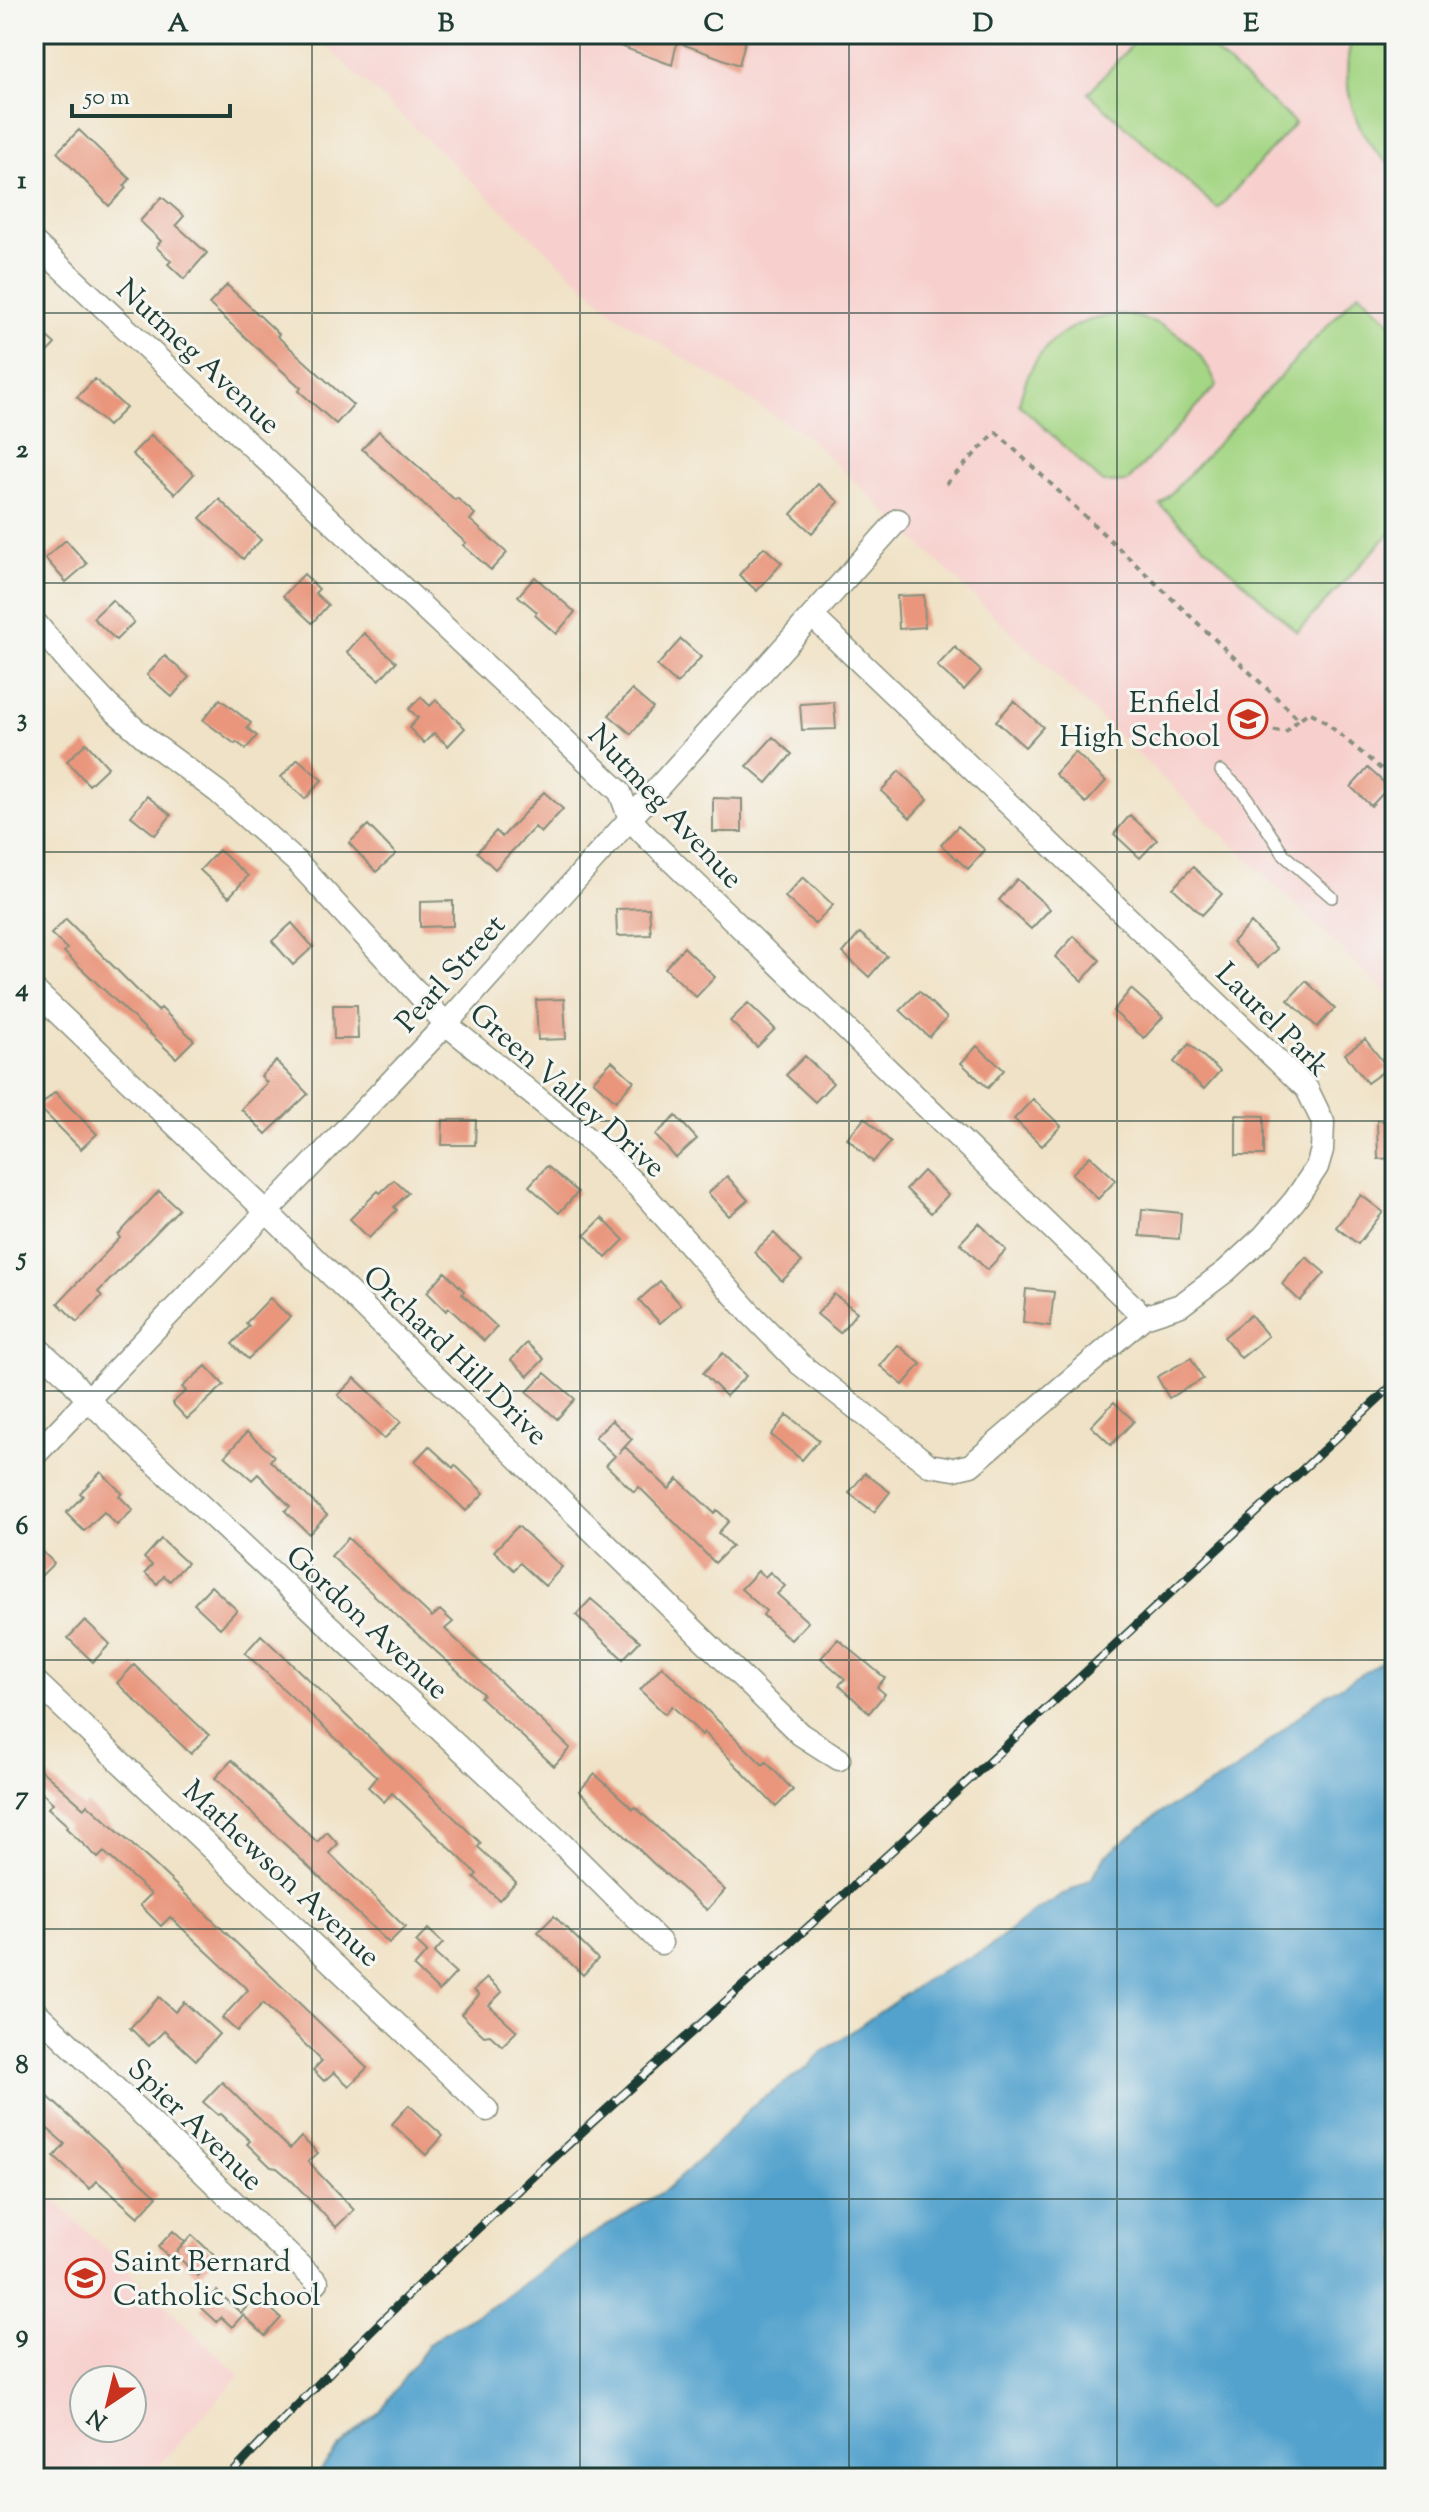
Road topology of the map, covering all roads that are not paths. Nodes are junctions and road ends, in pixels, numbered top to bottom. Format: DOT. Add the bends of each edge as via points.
graph roads {
  1 [pos="34,242"];
  2 [pos="898,520"];
  3 [pos="812,616"];
  4 [pos="34,621"];
  5 [pos="1221,771"];
  6 [pos="630,819"];
  7 [pos="1332,897"];
  8 [pos="34,990"];
  9 [pos="446,1024"];
  10 [pos="268,1213"];
  11 [pos="1144,1317"];
  12 [pos="34,1345"];
  13 [pos="88,1400"];
  14 [pos="34,1456"];
  15 [pos="929,1465"];
  16 [pos="34,1680"];
  17 [pos="839,1759"];
  18 [pos="661,1943"];
  19 [pos="34,2010"];
  20 [pos="487,2110"];
  21 [pos="317,2282"];
  1 -- 6 [label="street, Nutmeg Avenue" via="620,792"];
  2 -- 3 [label="street, Pearl Street"];
  3 -- 6 [label="street, Pearl Street"];
  3 -- 11 [label="street, Laurel Park" via="1307,1089 1323,1122 1317,1167 1264,1236 1181,1305"];
  4 -- 9 [label="street, Green Valley Drive" via="109,706 298,863"];
  5 -- 7 [label="lane" via="1243,792 1285,856"];
  6 -- 9 [label="street, Pearl Street"];
  6 -- 11 [label="street, Nutmeg Avenue"];
  8 -- 10 [label="street, Orchard Hill Drive"];
  9 -- 10 [label="street, Pearl Street"];
  9 -- 15 [label="street, Green Valley Drive" via="606,1155 800,1364"];
  10 -- 13 [label="street, Pearl Street"];
  10 -- 17 [label="street, Orchard Hill Drive" via="800,1734"];
  11 -- 15 [label="street, Laurel Park" via="971,1465"];
  12 -- 13 [label="street, Gordon Avenue"];
  13 -- 14 [label="street, Pearl Street"];
  13 -- 18 [label="street, Gordon Avenue"];
  16 -- 20 [label="street, Mathewson Avenue"];
  19 -- 21 [label="street, Spier Avenue"];
}
